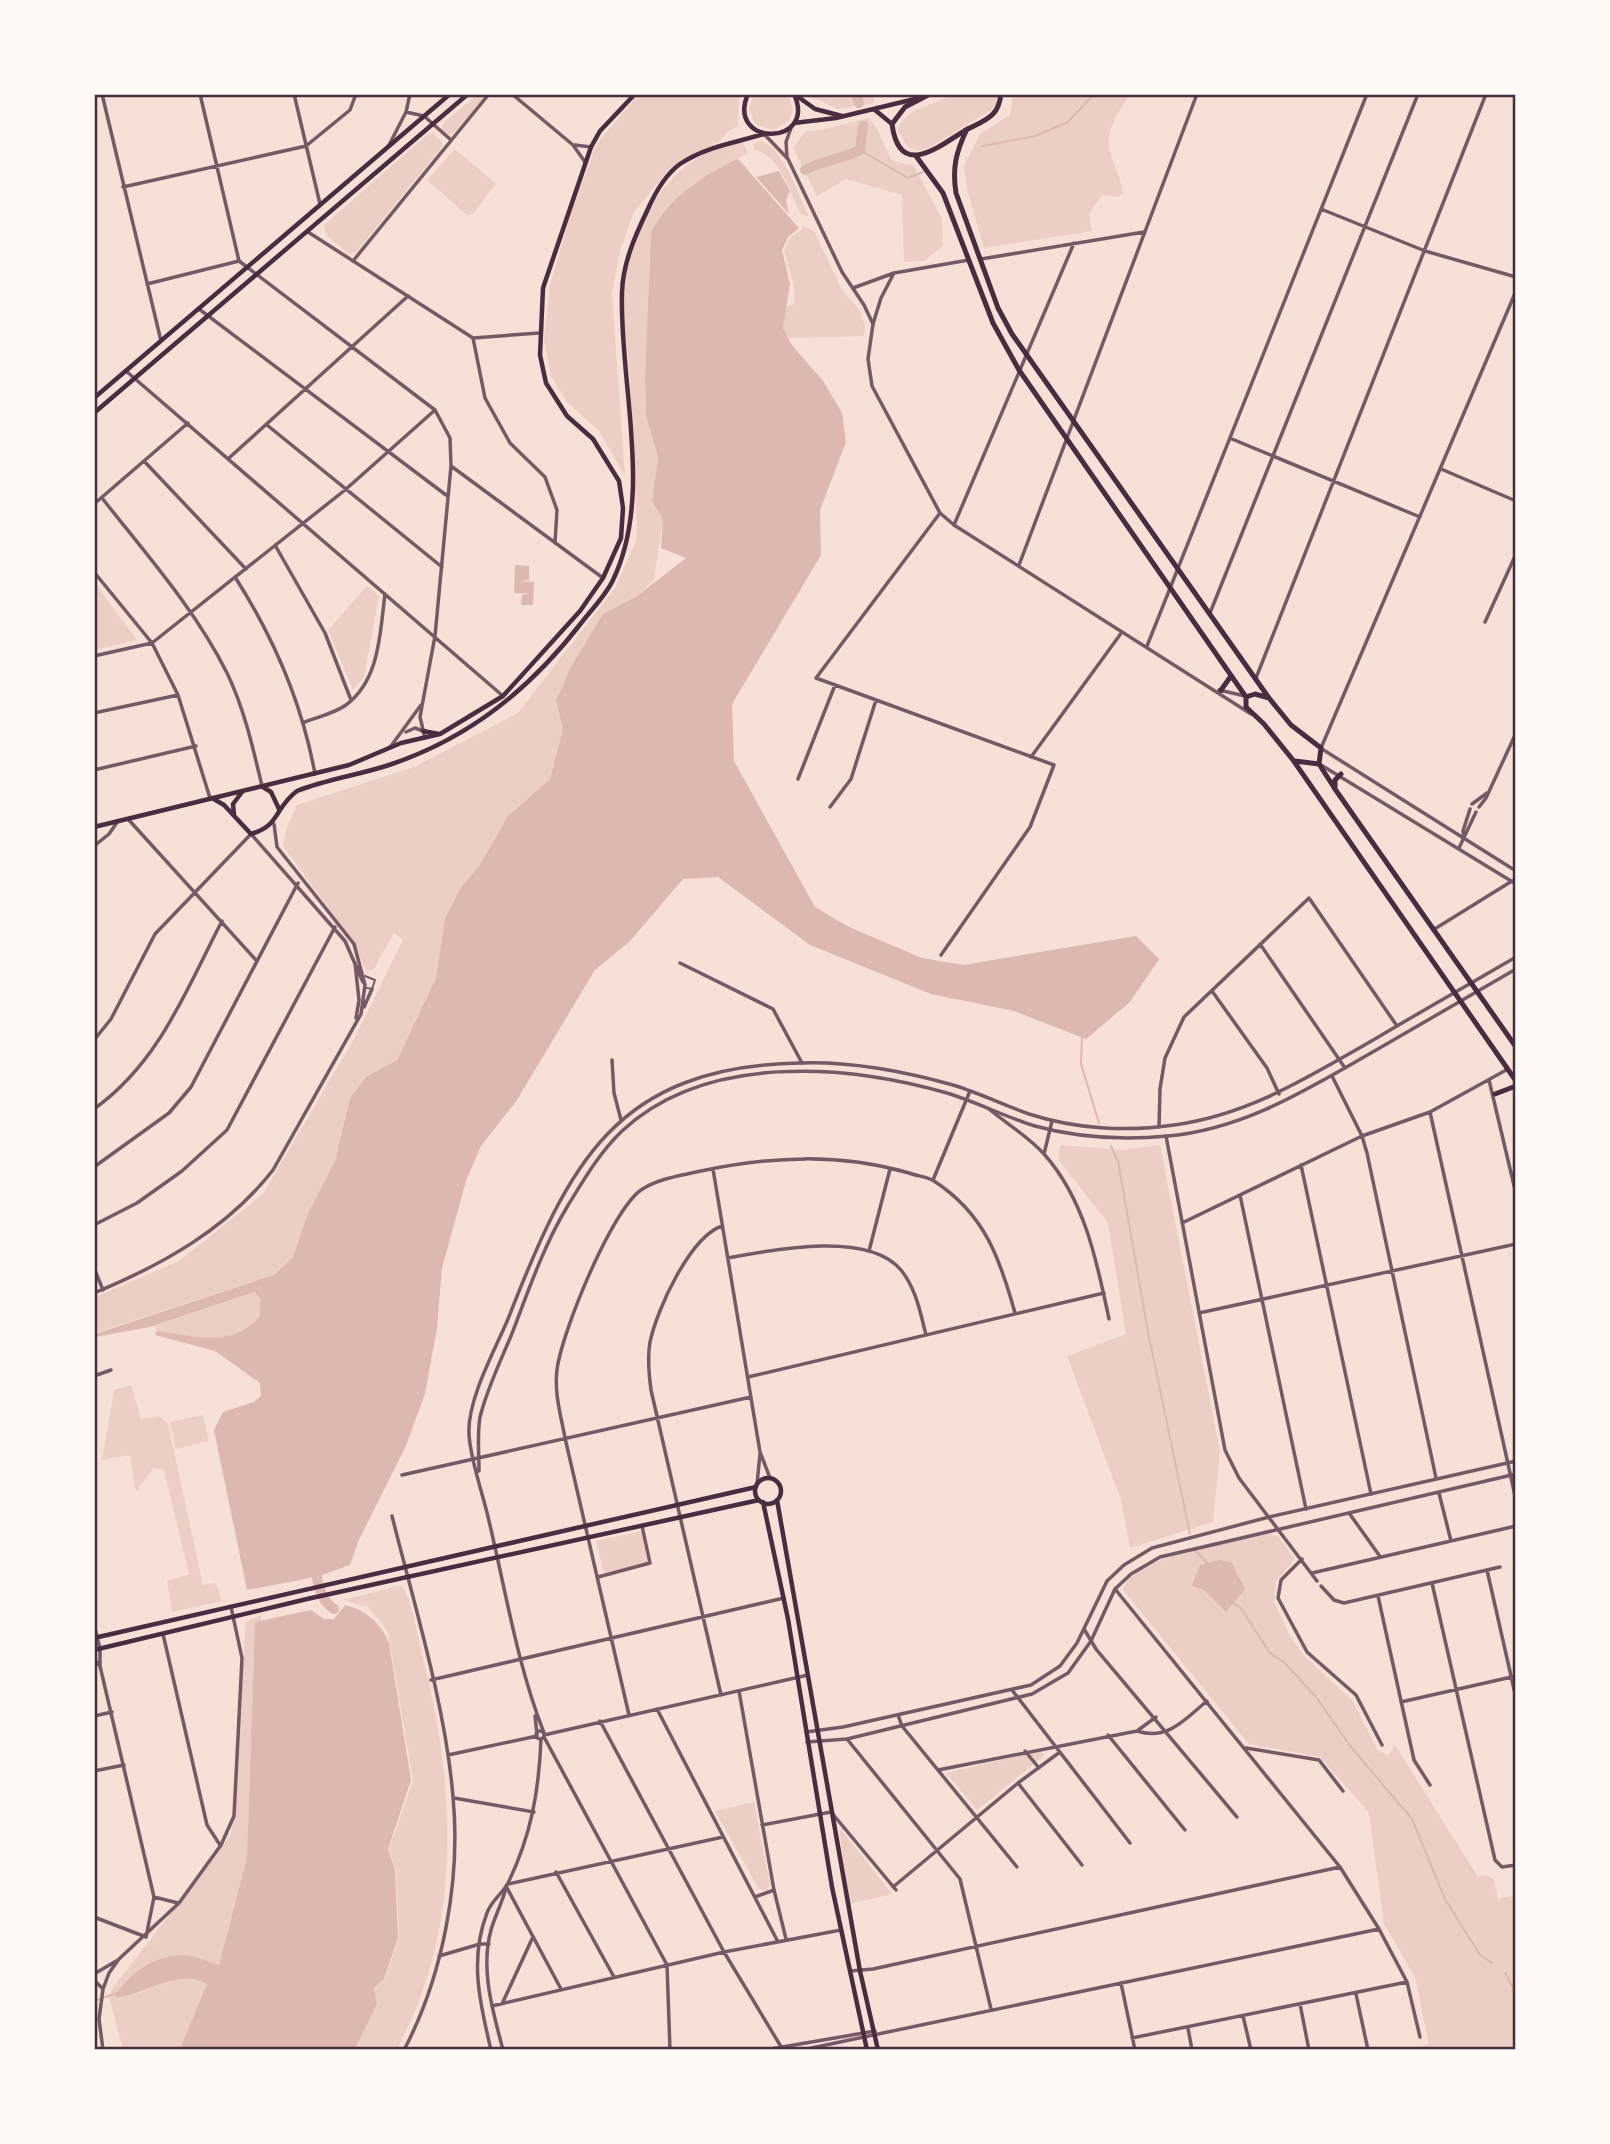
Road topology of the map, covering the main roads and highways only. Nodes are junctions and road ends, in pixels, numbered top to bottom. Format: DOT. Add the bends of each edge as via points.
graph roads {
  1 [pos="450,94"];
  2 [pos="468,94"];
  3 [pos="635,94"];
  4 [pos="746,94"];
  5 [pos="795,94"];
  6 [pos="930,94"];
  7 [pos="1001,94"];
  8 [pos="919,98"];
  9 [pos="874,109"];
  10 [pos="843,117"];
  11 [pos="793,123"];
  12 [pos="892,124"];
  13 [pos="967,130"];
  14 [pos="765,134"];
  15 [pos="916,156"];
  16 [pos="331,195"];
  17 [pos="339,205"];
  18 [pos="270,247"];
  19 [pos="277,257"];
  20 [pos="184,322"];
  21 [pos="179,341"];
  22 [pos="94,397"];
  23 [pos="94,413"];
  24 [pos="1139,515"];
  25 [pos="1128,526"];
  26 [pos="1231,676"];
  27 [pos="1221,690"];
  28 [pos="1246,696"];
  29 [pos="1269,698"];
  30 [pos="423,731"];
  31 [pos="440,734"];
  32 [pos="425,738"];
  33 [pos="420,753"];
  34 [pos="1293,761"];
  35 [pos="1319,764"];
  36 [pos="1341,774"];
  37 [pos="262,786"];
  38 [pos="1335,789"];
  39 [pos="242,791"];
  40 [pos="210,798"];
  41 [pos="279,809"];
  42 [pos="234,816"];
  43 [pos="95,830"];
  44 [pos="1516,1047"];
  45 [pos="1516,1081"];
  46 [pos="1516,1086"];
  47 [pos="1495,1094"];
  48 [pos="756,1485"];
  49 [pos="777,1500"];
  50 [pos="761,1501"];
  51 [pos="96,1638"];
  52 [pos="97,1649"];
  53 [pos="867,2049"];
  54 [pos="878,2049"];
  1 -- 16 [label="main road"];
  2 -- 17 [label="main road"];
  3 -- 31 [label="main road" via="600,131 585,162 543,288 540,333 541,365 550,391 567,416 593,439 619,481 621,538 603,579 503,696"];
  4 -- 14 [label="main road" via="747,120"];
  5 -- 10 [label="main road" via="815,109"];
  5 -- 11 [label="main road" via="798,106"];
  6 -- 8 [label="main road"];
  7 -- 13 [label="main road" via="993,114"];
  8 -- 9 [label="main road"];
  8 -- 12 [label="main road"];
  9 -- 10 [label="main road"];
  9 -- 12 [label="main road"];
  10 -- 11 [label="main road"];
  11 -- 14 [label="main road" via="782,133"];
  12 -- 15 [label="main road" via="894,139 902,150"];
  13 -- 15 [label="main road" via="933,152"];
  13 -- 24 [label="main road" via="955,153 956,193 998,308 1026,356"];
  14 -- 33 [label="main road" via="722,143 678,166 654,196 631,244 622,289 632,493 628,544 612,583 572,635 508,702 460,735"];
  15 -- 25 [label="main road" via="943,193 993,323 1019,370"];
  16 -- 17 [label="main road"];
  16 -- 18 [label="main road"];
  17 -- 19 [label="main road"];
  18 -- 19 [label="main road"];
  18 -- 20 [label="main road"];
  19 -- 21 [label="main road"];
  20 -- 21 [label="main road" via="186,330"];
  20 -- 22 [label="main road"];
  21 -- 23 [label="main road"];
  24 -- 25 [label="main road"];
  24 -- 29 [label="main road"];
  25 -- 26 [label="main road"];
  26 -- 27 [label="main road"];
  26 -- 28 [label="main road"];
  28 -- 29 [label="main road"];
  28 -- 34 [label="main road" via="1245,707"];
  29 -- 35 [label="main road" via="1321,748"];
  30 -- 31 [label="main road"];
  31 -- 32 [label="main road"];
  32 -- 33 [label="main road"];
  32 -- 37 [label="main road" via="390,747 359,762"];
  33 -- 41 [label="main road" via="298,791"];
  34 -- 35 [label="main road"];
  34 -- 45 [label="main road"];
  35 -- 38 [label="main road"];
  36 -- 38 [label="main road"];
  37 -- 39 [label="main road"];
  37 -- 41 [label="main road" via="271,792"];
  38 -- 44 [label="main road"];
  39 -- 40 [label="main road"];
  39 -- 42 [label="main road" via="233,804"];
  40 -- 42 [label="main road"];
  40 -- 43 [label="main road"];
  41 -- 42 [label="main road" via="274,824 251,834"];
  46 -- 47 [label="main road"];
  48 -- 49 [label="main road" via="770,1478 777,1482"];
  48 -- 50 [label="main road"];
  48 -- 51 [label="main road"];
  49 -- 50 [label="main road"];
  49 -- 54 [label="main road" via="860,1971"];
  50 -- 52 [label="main road"];
  50 -- 53 [label="main road" via="784,1598 841,1930"];
}
